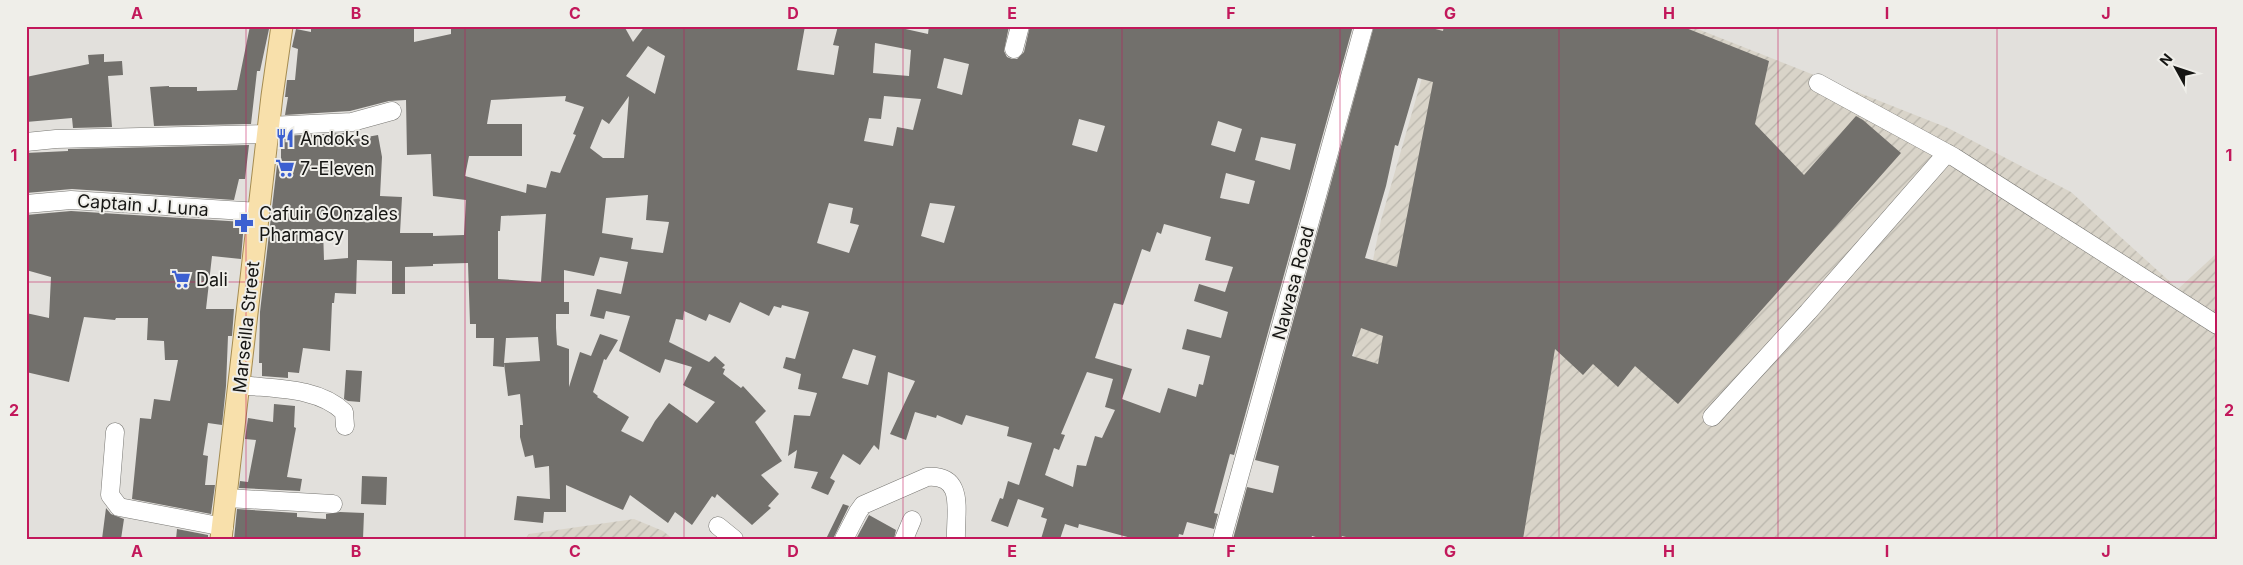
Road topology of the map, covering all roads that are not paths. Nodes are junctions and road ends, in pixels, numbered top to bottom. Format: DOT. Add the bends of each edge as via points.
graph roads {
  1 [pos="282,26"];
  2 [pos="1020,26"];
  3 [pos="1364,26"];
  4 [pos="1014,49"];
  5 [pos="1818,83"];
  6 [pos="392,111"];
  7 [pos="268,130"];
  8 [pos="26,142"];
  9 [pos="1947,153"];
  10 [pos="26,204"];
  11 [pos="259,212"];
  12 [pos="2217,325"];
  13 [pos="240,385"];
  14 [pos="1712,417"];
  15 [pos="346,426"];
  16 [pos="115,432"];
  17 [pos="227,498"];
  18 [pos="333,504"];
  19 [pos="912,520"];
  20 [pos="718,526"];
  21 [pos="222,533"];
  22 [pos="734,539"];
  23 [pos="844,539"];
  24 [pos="904,539"];
  25 [pos="956,539"];
  26 [pos="1222,539"];
  1 -- 7 [label="main road, Marseilla Street"];
  2 -- 4 [label="street"];
  3 -- 26 [label="street, Nawasa Road"];
  5 -- 9 [label="street"];
  6 -- 7 [label="street" via="352,122"];
  7 -- 8 [label="street" via="56,138"];
  7 -- 11 [label="main road, Marseilla Street"];
  9 -- 12 [label="street"];
  9 -- 14 [label="street"];
  10 -- 11 [label="street, Captain J. Luna" via="72,200"];
  11 -- 13 [label="main road, Marseilla Street"];
  13 -- 15 [label="street" via="324,398 344,412"];
  13 -- 17 [label="main road, Marseilla Street"];
  16 -- 21 [label="street" via="110,495 119,507"];
  17 -- 18 [label="street"];
  17 -- 21 [label="main road, Marseilla Street"];
  19 -- 24 [label="street"];
  20 -- 22 [label="street"];
  23 -- 25 [label="street" via="863,505 932,477 948,481 956,490"];
}
